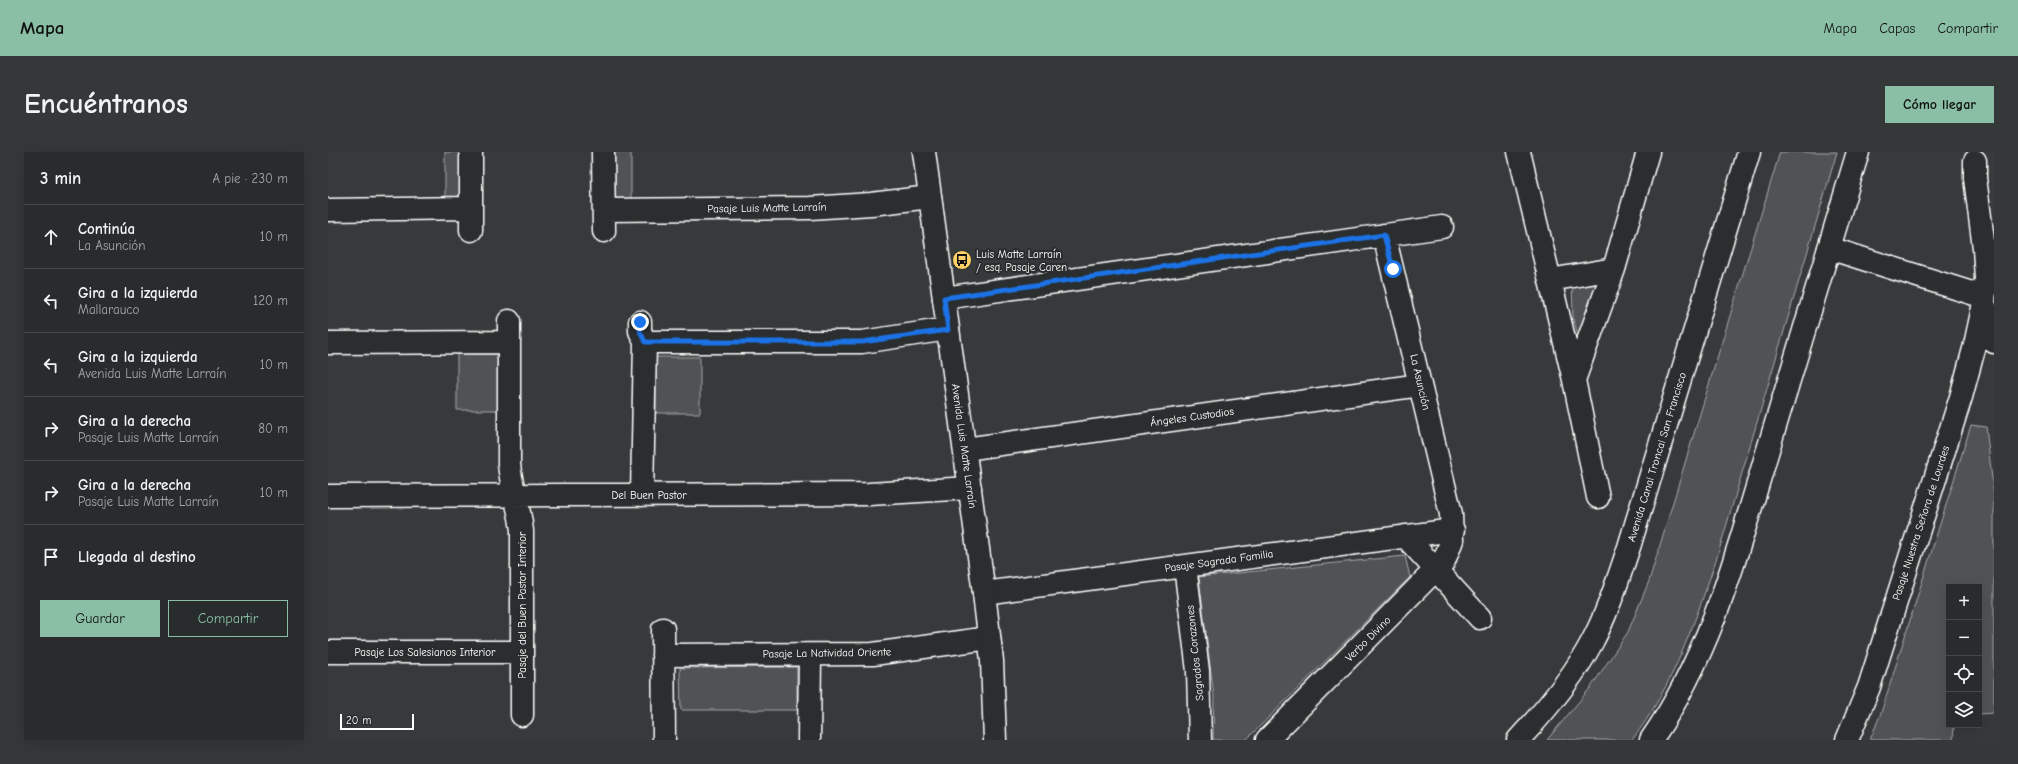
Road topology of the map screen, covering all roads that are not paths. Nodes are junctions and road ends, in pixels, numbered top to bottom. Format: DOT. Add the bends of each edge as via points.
graph roads {
  1 [pos="471,152"];
  2 [pos="604,152"];
  3 [pos="924,152"];
  4 [pos="1519,152"];
  5 [pos="1648,152"];
  6 [pos="1749,152"];
  7 [pos="1858,152"];
  8 [pos="1975,161"];
  9 [pos="930,197"];
  10 [pos="471,208"];
  11 [pos="328,210"];
  12 [pos="604,210"];
  13 [pos="1442,227"];
  14 [pos="471,230"];
  15 [pos="604,231"];
  16 [pos="1384,235"];
  17 [pos="1829,248"];
  18 [pos="1614,269"];
  19 [pos="1550,280"];
  20 [pos="944,298"];
  21 [pos="1984,300"];
  22 [pos="948,330"];
  23 [pos="328,342"];
  24 [pos="1994,342"];
  25 [pos="1574,380"];
  26 [pos="1420,385"];
  27 [pos="965,449"];
  28 [pos="970,488"];
  29 [pos="515,495"];
  30 [pos="642,495"];
  31 [pos="328,496"];
  32 [pos="1598,497"];
  33 [pos="1453,530"];
  34 [pos="1405,536"];
  35 [pos="1184,566"];
  36 [pos="1436,570"];
  37 [pos="984,593"];
  38 [pos="1480,618"];
  39 [pos="663,629"];
  40 [pos="989,638"];
  41 [pos="328,652"];
  42 [pos="522,652"];
  43 [pos="663,655"];
  44 [pos="810,655"];
  45 [pos="522,715"];
  46 [pos="664,740"];
  47 [pos="810,740"];
  48 [pos="995,740"];
  49 [pos="1200,740"];
  50 [pos="1267,740"];
  51 [pos="1518,740"];
  52 [pos="1651,740"];
  53 [pos="1847,740"];
  1 -- 10 [label="street"];
  2 -- 12 [label="street"];
  3 -- 9 [label="street, Avenida Luis Matte Larraín"];
  4 -- 19 [label="street"];
  5 -- 18 [label="street"];
  6 -- 51 [label="street, Avenida Canal Troncal San Francisco" via="1629,547 1602,623 1581,662 1543,713"];
  7 -- 17 [label="street"];
  8 -- 21 [label="street" via="1976,195 1986,265"];
  9 -- 12 [label="street, Pasaje Luis Matte Larraín" via="810,208"];
  9 -- 20 [label="street, Avenida Luis Matte Larraín"];
  10 -- 11 [label="street"];
  10 -- 14 [label="street"];
  12 -- 15 [label="street"];
  13 -- 16 [label="street"];
  16 -- 20 [label="street"];
  16 -- 26 [label="street, La Asunción"];
  17 -- 21 [label="street"];
  17 -- 52 [label="street" via="1713,624 1678,697"];
  18 -- 19 [label="street"];
  18 -- 25 [label="street"];
  19 -- 25 [label="street"];
  20 -- 22 [label="street, Avenida Luis Matte Larraín"];
  21 -- 24 [label="street"];
  21 -- 53 [label="street, Pasaje Nuestra Señora de Lourdes" via="1976,345 1961,397 1869,687"];
  22 -- 27 [label="street, Avenida Luis Matte Larraín"];
  22 -- 30 [label="street" via="862,342 642,332"];
  23 -- 29 [label="street" via="509,332 509,464"];
  25 -- 32 [label="street"];
  26 -- 27 [label="street, Ángeles Custodios"];
  26 -- 33 [label="street, La Asunción"];
  27 -- 28 [label="street, Avenida Luis Matte Larraín"];
  28 -- 30 [label="street, Del Buen Pastor" via="869,494"];
  28 -- 37 [label="street, Avenida Luis Matte Larraín"];
  29 -- 30 [label="street, Del Buen Pastor"];
  29 -- 31 [label="street, Del Buen Pastor"];
  29 -- 42 [label="street, Pasaje del Buen Pastor Interior" via="522,531"];
  33 -- 34 [label="street, Pasaje Sagrada Familia"];
  33 -- 36 [label="street, Verbo Divino" via="1450,551"];
  34 -- 35 [label="street, Pasaje Sagrada Familia"];
  34 -- 36 [label="street"];
  35 -- 37 [label="street, Pasaje Sagrada Familia"];
  35 -- 49 [label="street, Sagrados Corazones" via="1198,671"];
  36 -- 38 [label="street"];
  36 -- 50 [label="street, Verbo Divino"];
  37 -- 40 [label="street, Avenida Luis Matte Larraín"];
  39 -- 43 [label="street"];
  40 -- 44 [label="street, Pasaje La Natividad Oriente" via="873,654"];
  40 -- 48 [label="street, Avenida Luis Matte Larraín" via="994,685"];
  41 -- 42 [label="street, Pasaje Los Salesianos Interior"];
  42 -- 45 [label="street, Pasaje del Buen Pastor Interior"];
  43 -- 44 [label="street, Pasaje La Natividad Oriente"];
  43 -- 46 [label="street"];
  44 -- 47 [label="street"];
}
